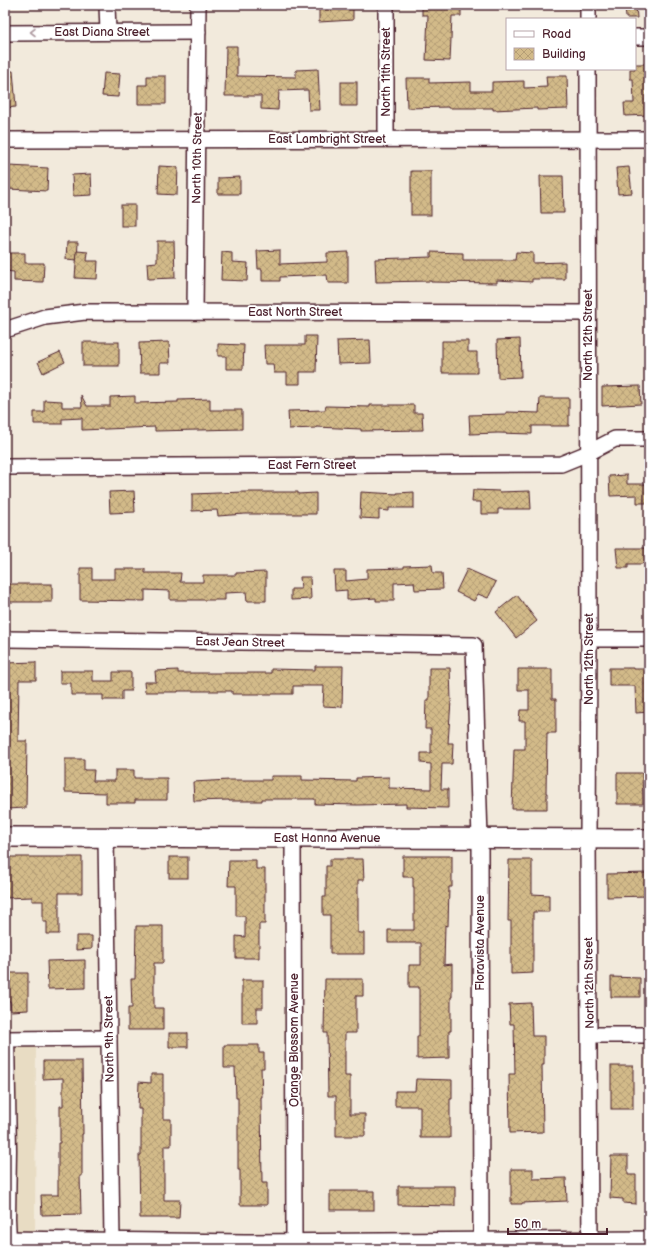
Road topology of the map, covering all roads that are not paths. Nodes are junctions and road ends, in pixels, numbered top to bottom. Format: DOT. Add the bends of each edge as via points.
graph roads {
  1 [pos="107,5"];
  2 [pos="198,5"];
  3 [pos="386,5"];
  4 [pos="588,5"];
  5 [pos="588,18"];
  6 [pos="108,32"];
  7 [pos="198,32"];
  8 [pos="5,33"];
  9 [pos="636,37"];
  10 [pos="649,37"];
  11 [pos="588,70"];
  12 [pos="386,139"];
  13 [pos="589,139"];
  14 [pos="649,139"];
  15 [pos="5,140"];
  16 [pos="198,140"];
  17 [pos="196,312"];
  18 [pos="588,313"];
  19 [pos="5,330"];
  20 [pos="649,439"];
  21 [pos="588,453"];
  22 [pos="5,467"];
  23 [pos="5,639"];
  24 [pos="589,639"];
  25 [pos="649,639"];
  26 [pos="474,645"];
  27 [pos="5,837"];
  28 [pos="106,838"];
  29 [pos="293,838"];
  30 [pos="480,838"];
  31 [pos="588,838"];
  32 [pos="649,839"];
  33 [pos="590,1035"];
  34 [pos="649,1035"];
  35 [pos="109,1038"];
  36 [pos="8,1039"];
  37 [pos="8,1161"];
  38 [pos="649,1239"];
  39 [pos="9,1240"];
  40 [pos="112,1240"];
  41 [pos="294,1241"];
  42 [pos="481,1241"];
  43 [pos="590,1244"];
  44 [pos="244,1245"];
  1 -- 6 [label="street"];
  2 -- 7 [label="street, North 10th Street"];
  3 -- 12 [label="street, North 11th Street"];
  4 -- 5 [label="street"];
  6 -- 7 [label="street, East Diana Street"];
  6 -- 8 [label="street, East Diana Street, one-way"];
  7 -- 16 [label="street, North 10th Street"];
  9 -- 10 [label="street"];
  11 -- 13 [label="street, North 12th Street"];
  12 -- 13 [label="street, East Lambright Street"];
  12 -- 16 [label="street, East Lambright Street"];
  13 -- 14 [label="street, East Lambright Street"];
  13 -- 18 [label="street, North 12th Street"];
  15 -- 16 [label="street, East Lambright Street"];
  16 -- 17 [label="street, North 10th Street"];
  17 -- 18 [label="street, East North Street"];
  17 -- 19 [label="street, East North Street" via="85,312 45,317"];
  18 -- 21 [label="street, North 12th Street"];
  20 -- 21 [label="street" via="615,439"];
  21 -- 22 [label="street, East Fern Street" via="561,464"];
  21 -- 24 [label="street, North 12th Street"];
  23 -- 26 [label="street, East Jean Street"];
  24 -- 25 [label="street"];
  24 -- 31 [label="street, North 12th Street"];
  26 -- 30 [label="street, Floravista Avenue"];
  27 -- 28 [label="street, East Hanna Avenue"];
  28 -- 29 [label="street, East Hanna Avenue"];
  28 -- 35 [label="street, North 9th Street"];
  29 -- 30 [label="street, East Hanna Avenue"];
  29 -- 41 [label="street, Orange Blossom Avenue"];
  30 -- 31 [label="street, East Hanna Avenue"];
  30 -- 42 [label="street, Floravista Avenue"];
  31 -- 32 [label="street, East Hanna Avenue"];
  31 -- 33 [label="street, North 12th Street"];
  33 -- 34 [label="street"];
  33 -- 43 [label="street, North 12th Street"];
  35 -- 36 [label="street"];
  35 -- 40 [label="street, North 9th Street"];
  36 -- 37 [label="lane"];
  37 -- 39 [label="lane" via="11,1218"];
  38 -- 43 [label="street"];
  39 -- 40 [label="street"];
  40 -- 44 [label="street"];
  41 -- 42 [label="street"];
  41 -- 44 [label="street"];
  42 -- 43 [label="street"];
}
